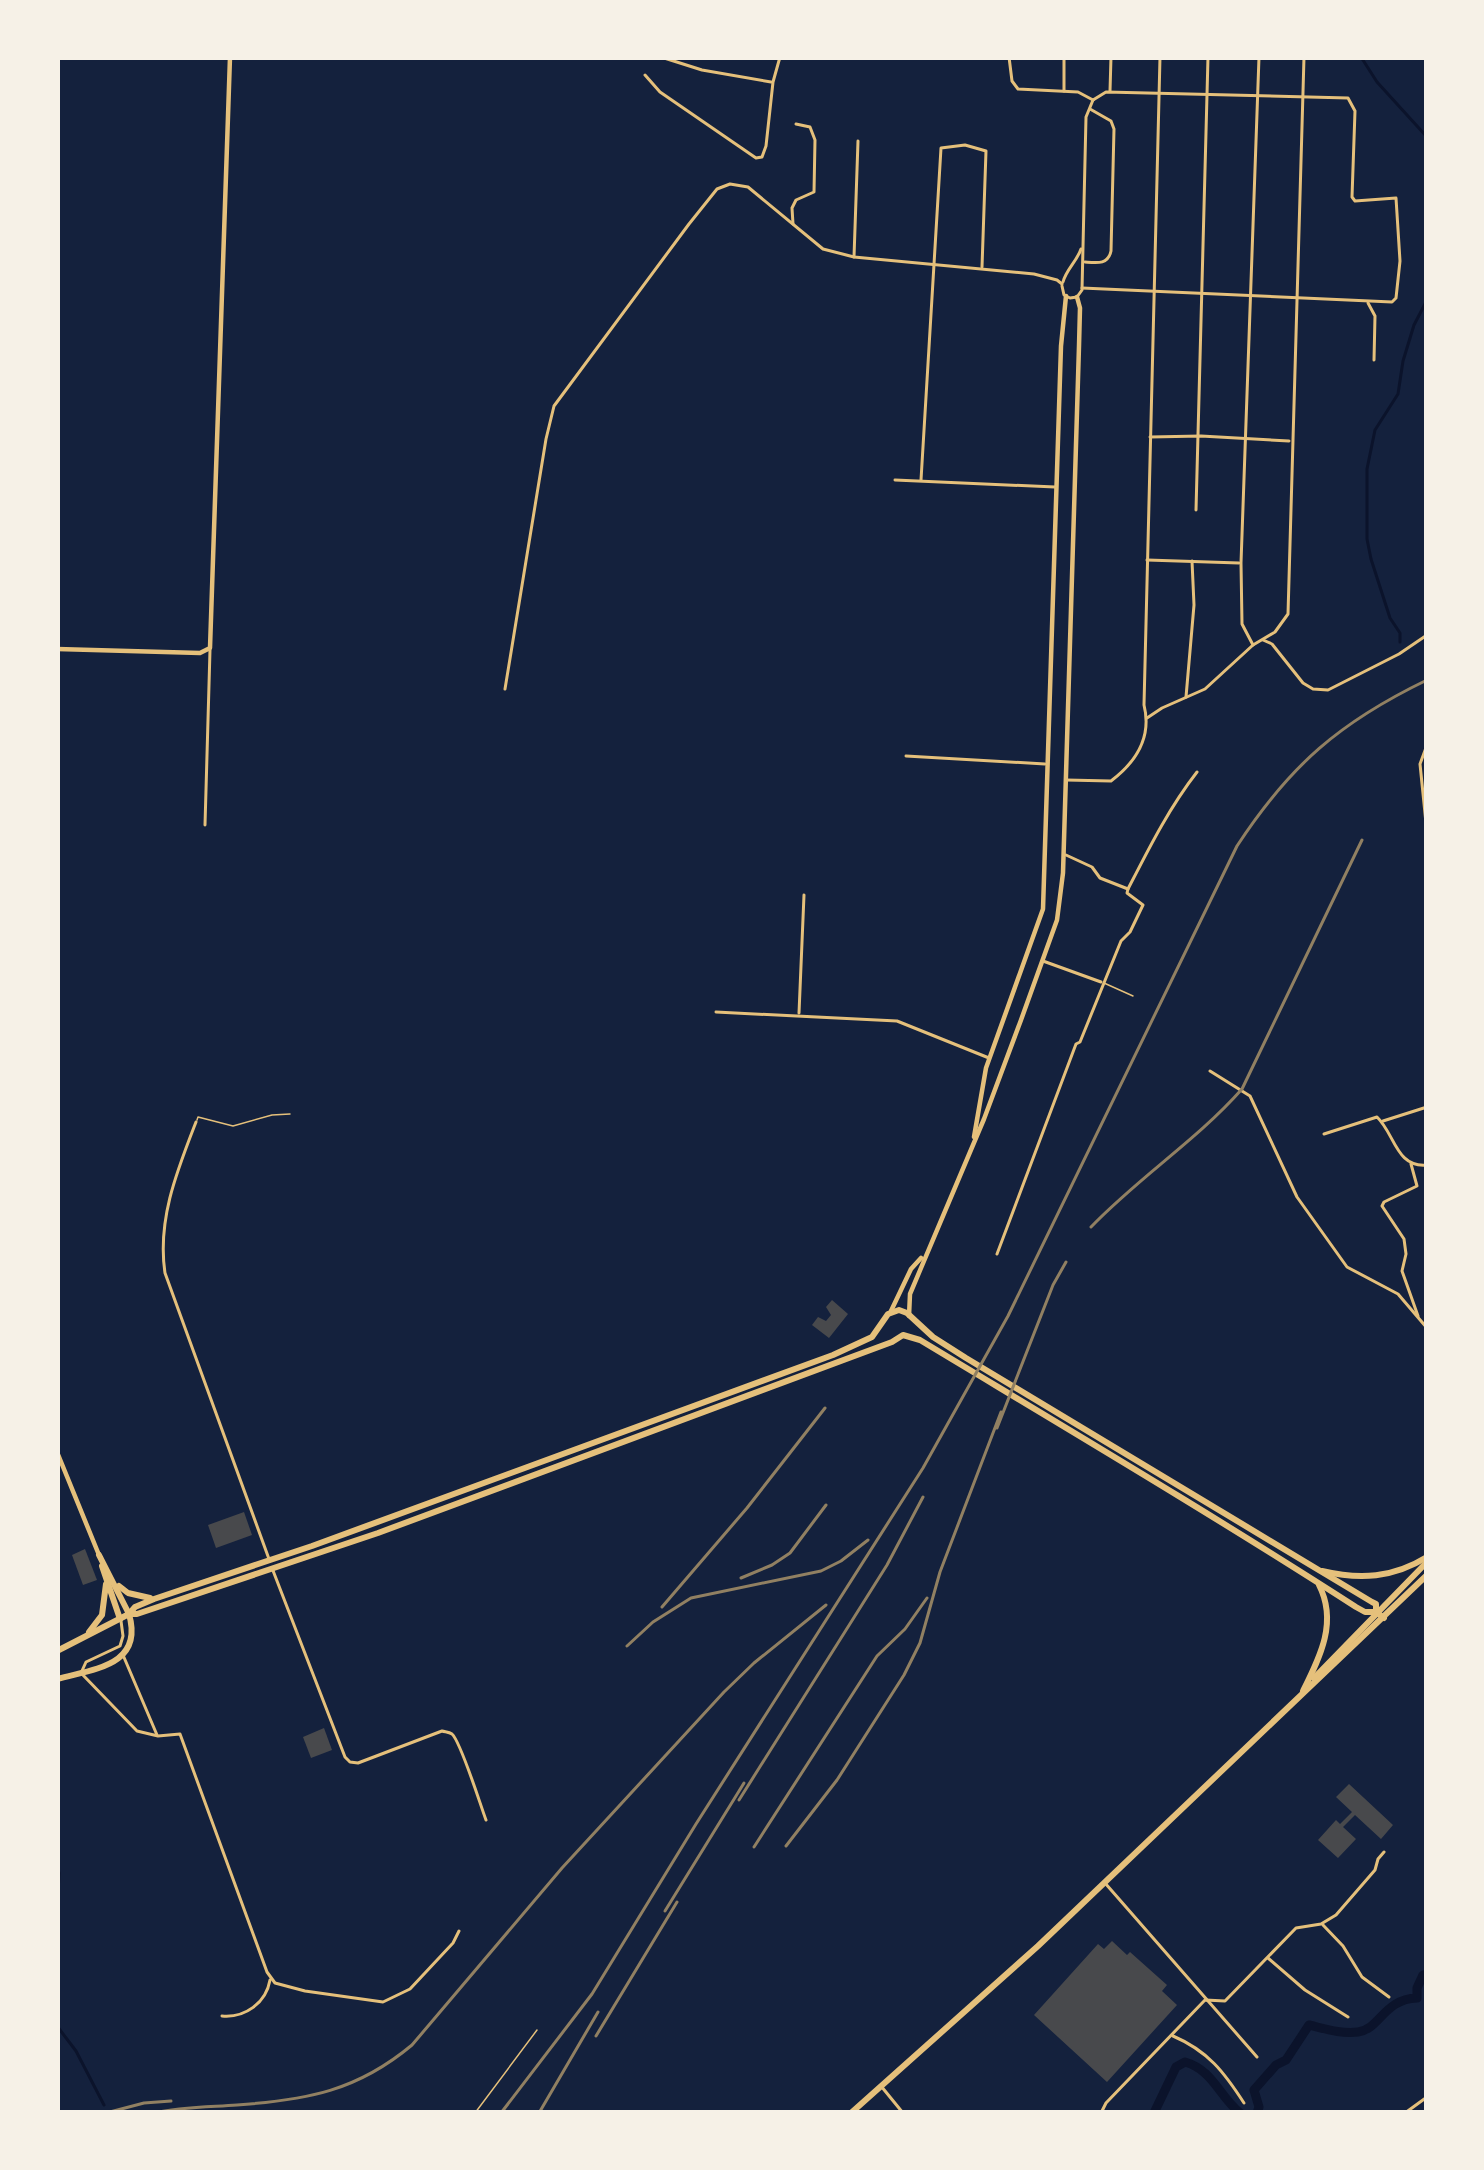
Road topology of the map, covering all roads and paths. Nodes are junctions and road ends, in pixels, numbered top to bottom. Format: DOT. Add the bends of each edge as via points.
graph roads {
  1 [pos="230,57"];
  2 [pos="661,57"];
  3 [pos="779,57"];
  4 [pos="1009,57"];
  5 [pos="1064,57"];
  6 [pos="1112,57"];
  7 [pos="1160,57"];
  8 [pos="1208,57"];
  9 [pos="1259,57"];
  10 [pos="1304,57"];
  11 [pos="644,75"];
  12 [pos="773,82"];
  13 [pos="1064,92"];
  14 [pos="1111,92"];
  15 [pos="1157,94"];
  16 [pos="1207,95"];
  17 [pos="1257,97"];
  18 [pos="1303,97"];
  19 [pos="1094,100"];
  20 [pos="1089,109"];
  21 [pos="796,124"];
  22 [pos="858,140"];
  23 [pos="794,226"];
  24 [pos="1084,242"];
  25 [pos="854,257"];
  26 [pos="1083,262"];
  27 [pos="934,264"];
  28 [pos="982,267"];
  29 [pos="1063,284"];
  30 [pos="1082,286"];
  31 [pos="1153,292"];
  32 [pos="1201,294"];
  33 [pos="1250,295"];
  34 [pos="1066,296"];
  35 [pos="1297,296"];
  36 [pos="1077,297"];
  37 [pos="1367,302"];
  38 [pos="1061,346"];
  39 [pos="1079,346"];
  40 [pos="1374,360"];
  41 [pos="1150,437"];
  42 [pos="1197,438"];
  43 [pos="1247,438"];
  44 [pos="1291,441"];
  45 [pos="895,480"];
  46 [pos="921,480"];
  47 [pos="1057,487"];
  48 [pos="1196,510"];
  49 [pos="1147,560"];
  50 [pos="1192,561"];
  51 [pos="1241,562"];
  52 [pos="1427,635"];
  53 [pos="1262,639"];
  54 [pos="1253,645"];
  55 [pos="210,648"];
  56 [pos="57,649"];
  57 [pos="505,689"];
  58 [pos="1186,699"];
  59 [pos="1147,718"];
  60 [pos="1427,745"];
  61 [pos="906,756"];
  62 [pos="1047,764"];
  63 [pos="1066,764"];
  64 [pos="1197,772"];
  65 [pos="1066,780"];
  66 [pos="205,825"];
  67 [pos="1427,832"];
  68 [pos="1064,855"];
  69 [pos="1128,889"];
  70 [pos="804,895"];
  71 [pos="1043,961"];
  72 [pos="1103,983"];
  73 [pos="1133,995"];
  74 [pos="716,1012"];
  75 [pos="799,1015"];
  76 [pos="989,1058"];
  77 [pos="1210,1071"];
  78 [pos="1427,1107"];
  79 [pos="290,1114"];
  80 [pos="1383,1121"];
  81 [pos="196,1123"];
  82 [pos="1324,1134"];
  83 [pos="973,1142"];
  84 [pos="1411,1164"];
  85 [pos="1427,1165"];
  86 [pos="925,1254"];
  87 [pos="997,1254"];
  88 [pos="891,1312"];
  89 [pos="910,1317"];
  90 [pos="1419,1320"];
  91 [pos="1427,1328"];
  92 [pos="893,1331"];
  93 [pos="964,1361"];
  94 [pos="57,1453"];
  95 [pos="573,1456"];
  96 [pos="99,1555"];
  97 [pos="1427,1560"];
  98 [pos="271,1565"];
  99 [pos="1315,1574"];
  100 [pos="1427,1575"];
  101 [pos="109,1579"];
  102 [pos="154,1599"];
  103 [pos="1376,1612"];
  104 [pos="129,1614"];
  105 [pos="1384,1618"];
  106 [pos="120,1619"];
  107 [pos="84,1636"];
  108 [pos="57,1651"];
  109 [pos="123,1655"];
  110 [pos="97,1669"];
  111 [pos="81,1672"];
  112 [pos="57,1679"];
  113 [pos="96,1689"];
  114 [pos="1300,1695"];
  115 [pos="158,1736"];
  116 [pos="486,1820"];
  117 [pos="1384,1852"];
  118 [pos="1105,1883"];
  119 [pos="1321,1924"];
  120 [pos="459,1931"];
  121 [pos="1267,1957"];
  122 [pos="271,1978"];
  123 [pos="1389,1997"];
  124 [pos="1205,2000"];
  125 [pos="222,2016"];
  126 [pos="1348,2018"];
  127 [pos="537,2030"];
  128 [pos="1172,2036"];
  129 [pos="1257,2056"];
  130 [pos="881,2086"];
  131 [pos="1427,2097"];
  132 [pos="1244,2103"];
  133 [pos="475,2113"];
  134 [pos="851,2113"];
  135 [pos="903,2113"];
  136 [pos="1101,2113"];
  137 [pos="1406,2113"];
  1 -- 55 [label="street"];
  2 -- 12 [label="street"];
  3 -- 12 [label="street"];
  4 -- 13 [label="street" via="1013,86"];
  5 -- 13 [label="street"];
  6 -- 14 [label="street"];
  7 -- 15 [label="street"];
  8 -- 16 [label="street"];
  9 -- 17 [label="street"];
  10 -- 18 [label="street"];
  11 -- 12 [label="street" via="756,158 766,146"];
  13 -- 19 [label="street"];
  14 -- 15 [label="street"];
  14 -- 19 [label="street"];
  15 -- 16 [label="street"];
  15 -- 31 [label="street"];
  16 -- 17 [label="street"];
  16 -- 32 [label="street"];
  17 -- 18 [label="street"];
  17 -- 33 [label="street"];
  18 -- 35 [label="street"];
  18 -- 37 [label="street" via="1353,104 1354,201 1397,200 1396,298"];
  19 -- 20 [label="street"];
  20 -- 24 [label="street"];
  20 -- 26 [label="street" via="1114,129 1111,251 1104,262"];
  21 -- 23 [label="street" via="810,127 815,140 814,192 796,200"];
  22 -- 25 [label="street"];
  23 -- 25 [label="street" via="823,249"];
  23 -- 57 [label="street" via="748,187 717,190 554,406"];
  24 -- 26 [label="street"];
  24 -- 29 [label="street"];
  25 -- 27 [label="street"];
  26 -- 30 [label="street"];
  27 -- 28 [label="street"];
  27 -- 28 [label="street" via="941,148 965,145 986,152"];
  27 -- 46 [label="street"];
  28 -- 29 [label="street"];
  29 -- 30 [label="street" via="1074,278"];
  29 -- 34 [label="street"];
  30 -- 31 [label="street"];
  30 -- 36 [label="street"];
  31 -- 32 [label="street"];
  31 -- 41 [label="street"];
  32 -- 33 [label="street"];
  32 -- 42 [label="street"];
  33 -- 35 [label="street"];
  33 -- 43 [label="street"];
  34 -- 36 [label="street"];
  34 -- 38 [label="street"];
  35 -- 37 [label="street"];
  35 -- 44 [label="street"];
  36 -- 39 [label="street"];
  37 -- 40 [label="street" via="1375,316"];
  38 -- 39 [label="street"];
  38 -- 47 [label="street"];
  39 -- 63 [label="street"];
  41 -- 42 [label="street"];
  41 -- 49 [label="street"];
  42 -- 43 [label="street"];
  42 -- 48 [label="street"];
  43 -- 44 [label="street"];
  43 -- 51 [label="street"];
  44 -- 53 [label="street" via="1288,614"];
  45 -- 46 [label="street"];
  46 -- 47 [label="street"];
  47 -- 62 [label="street"];
  49 -- 50 [label="street"];
  49 -- 59 [label="street"];
  50 -- 51 [label="street"];
  50 -- 58 [label="street"];
  51 -- 54 [label="street" via="1242,624"];
  52 -- 53 [label="street" via="1328,690 1303,682"];
  53 -- 54 [label="street"];
  54 -- 58 [label="street"];
  55 -- 56 [label="street"];
  55 -- 66 [label="street"];
  58 -- 59 [label="street"];
  59 -- 65 [label="street" via="1139,752 1111,781"];
  60 -- 67 [label="street" via="1420,764"];
  61 -- 62 [label="street"];
  62 -- 63 [label="street"];
  62 -- 76 [label="street" via="1043,909"];
  63 -- 65 [label="street"];
  64 -- 69 [label="street"];
  65 -- 68 [label="street"];
  68 -- 69 [label="street"];
  68 -- 71 [label="street"];
  69 -- 72 [label="street" via="1143,904"];
  70 -- 75 [label="street"];
  71 -- 72 [label="street"];
  71 -- 83 [label="street"];
  72 -- 73 [label="street"];
  72 -- 87 [label="street"];
  74 -- 75 [label="street"];
  75 -- 76 [label="street" via="897,1022"];
  76 -- 83 [label="street"];
  77 -- 90 [label="street" via="1250,1096 1297,1197 1347,1267 1398,1294"];
  78 -- 80 [label="street"];
  79 -- 81 [label="street" via="233,1126 198,1117"];
  80 -- 82 [label="street"];
  80 -- 84 [label="street"];
  81 -- 98 [label="street" via="164,1226 165,1273"];
  83 -- 86 [label="street"];
  84 -- 85 [label="street"];
  84 -- 90 [label="street" via="1417,1186 1382,1206 1404,1239 1402,1271"];
  86 -- 88 [label="street"];
  86 -- 89 [label="street"];
  88 -- 89 [label="main road"];
  88 -- 92 [label="main road"];
  89 -- 92 [label="main road" via="910,1328"];
  89 -- 93 [label="main road"];
  90 -- 91 [label="street"];
  92 -- 93 [label="main road"];
  92 -- 95 [label="main road"];
  92 -- 95 [label="main road" via="892,1342"];
  93 -- 99 [label="main road"];
  94 -- 96 [label="street"];
  95 -- 98 [label="main road"];
  96 -- 101 [label="main road"];
  97 -- 99 [label="main road" via="1375,1577"];
  97 -- 103 [label="main road"];
  98 -- 102 [label="main road"];
  98 -- 104 [label="main road"];
  98 -- 116 [label="street" via="345,1757 358,1763 449,1732"];
  99 -- 103 [label="main road" via="1376,1604"];
  99 -- 114 [label="main road" via="1329,1614"];
  100 -- 105 [label="main road"];
  101 -- 102 [label="main road"];
  101 -- 104 [label="main road"];
  101 -- 106 [label="main road"];
  101 -- 107 [label="main road" via="102,1615"];
  102 -- 104 [label="main road"];
  103 -- 105 [label="main road"];
  103 -- 114 [label="main road"];
  104 -- 106 [label="main road"];
  104 -- 109 [label="main road"];
  105 -- 114 [label="main road"];
  106 -- 107 [label="main road"];
  106 -- 111 [label="street" via="119,1646 86,1661"];
  107 -- 108 [label="main road"];
  109 -- 110 [label="main road"];
  109 -- 115 [label="street"];
  110 -- 111 [label="main road"];
  110 -- 113 [label="street"];
  111 -- 112 [label="main road"];
  111 -- 113 [label="street"];
  113 -- 115 [label="street" via="137,1731"];
  114 -- 118 [label="main road"];
  115 -- 122 [label="street" via="180,1734"];
  117 -- 119 [label="street"];
  118 -- 124 [label="street"];
  118 -- 130 [label="main road"];
  119 -- 121 [label="street" via="1297,1928"];
  119 -- 123 [label="street" via="1362,1977"];
  120 -- 122 [label="street" via="410,1989 383,2002"];
  121 -- 124 [label="street" via="1225,2001"];
  121 -- 126 [label="street"];
  122 -- 125 [label="street" via="261,2002"];
  124 -- 128 [label="street"];
  124 -- 129 [label="street"];
  127 -- 133 [label="street"];
  128 -- 132 [label="street" via="1205,2053"];
  128 -- 136 [label="street"];
  130 -- 134 [label="main road"];
  130 -- 135 [label="street"];
  131 -- 137 [label="street"];
}
